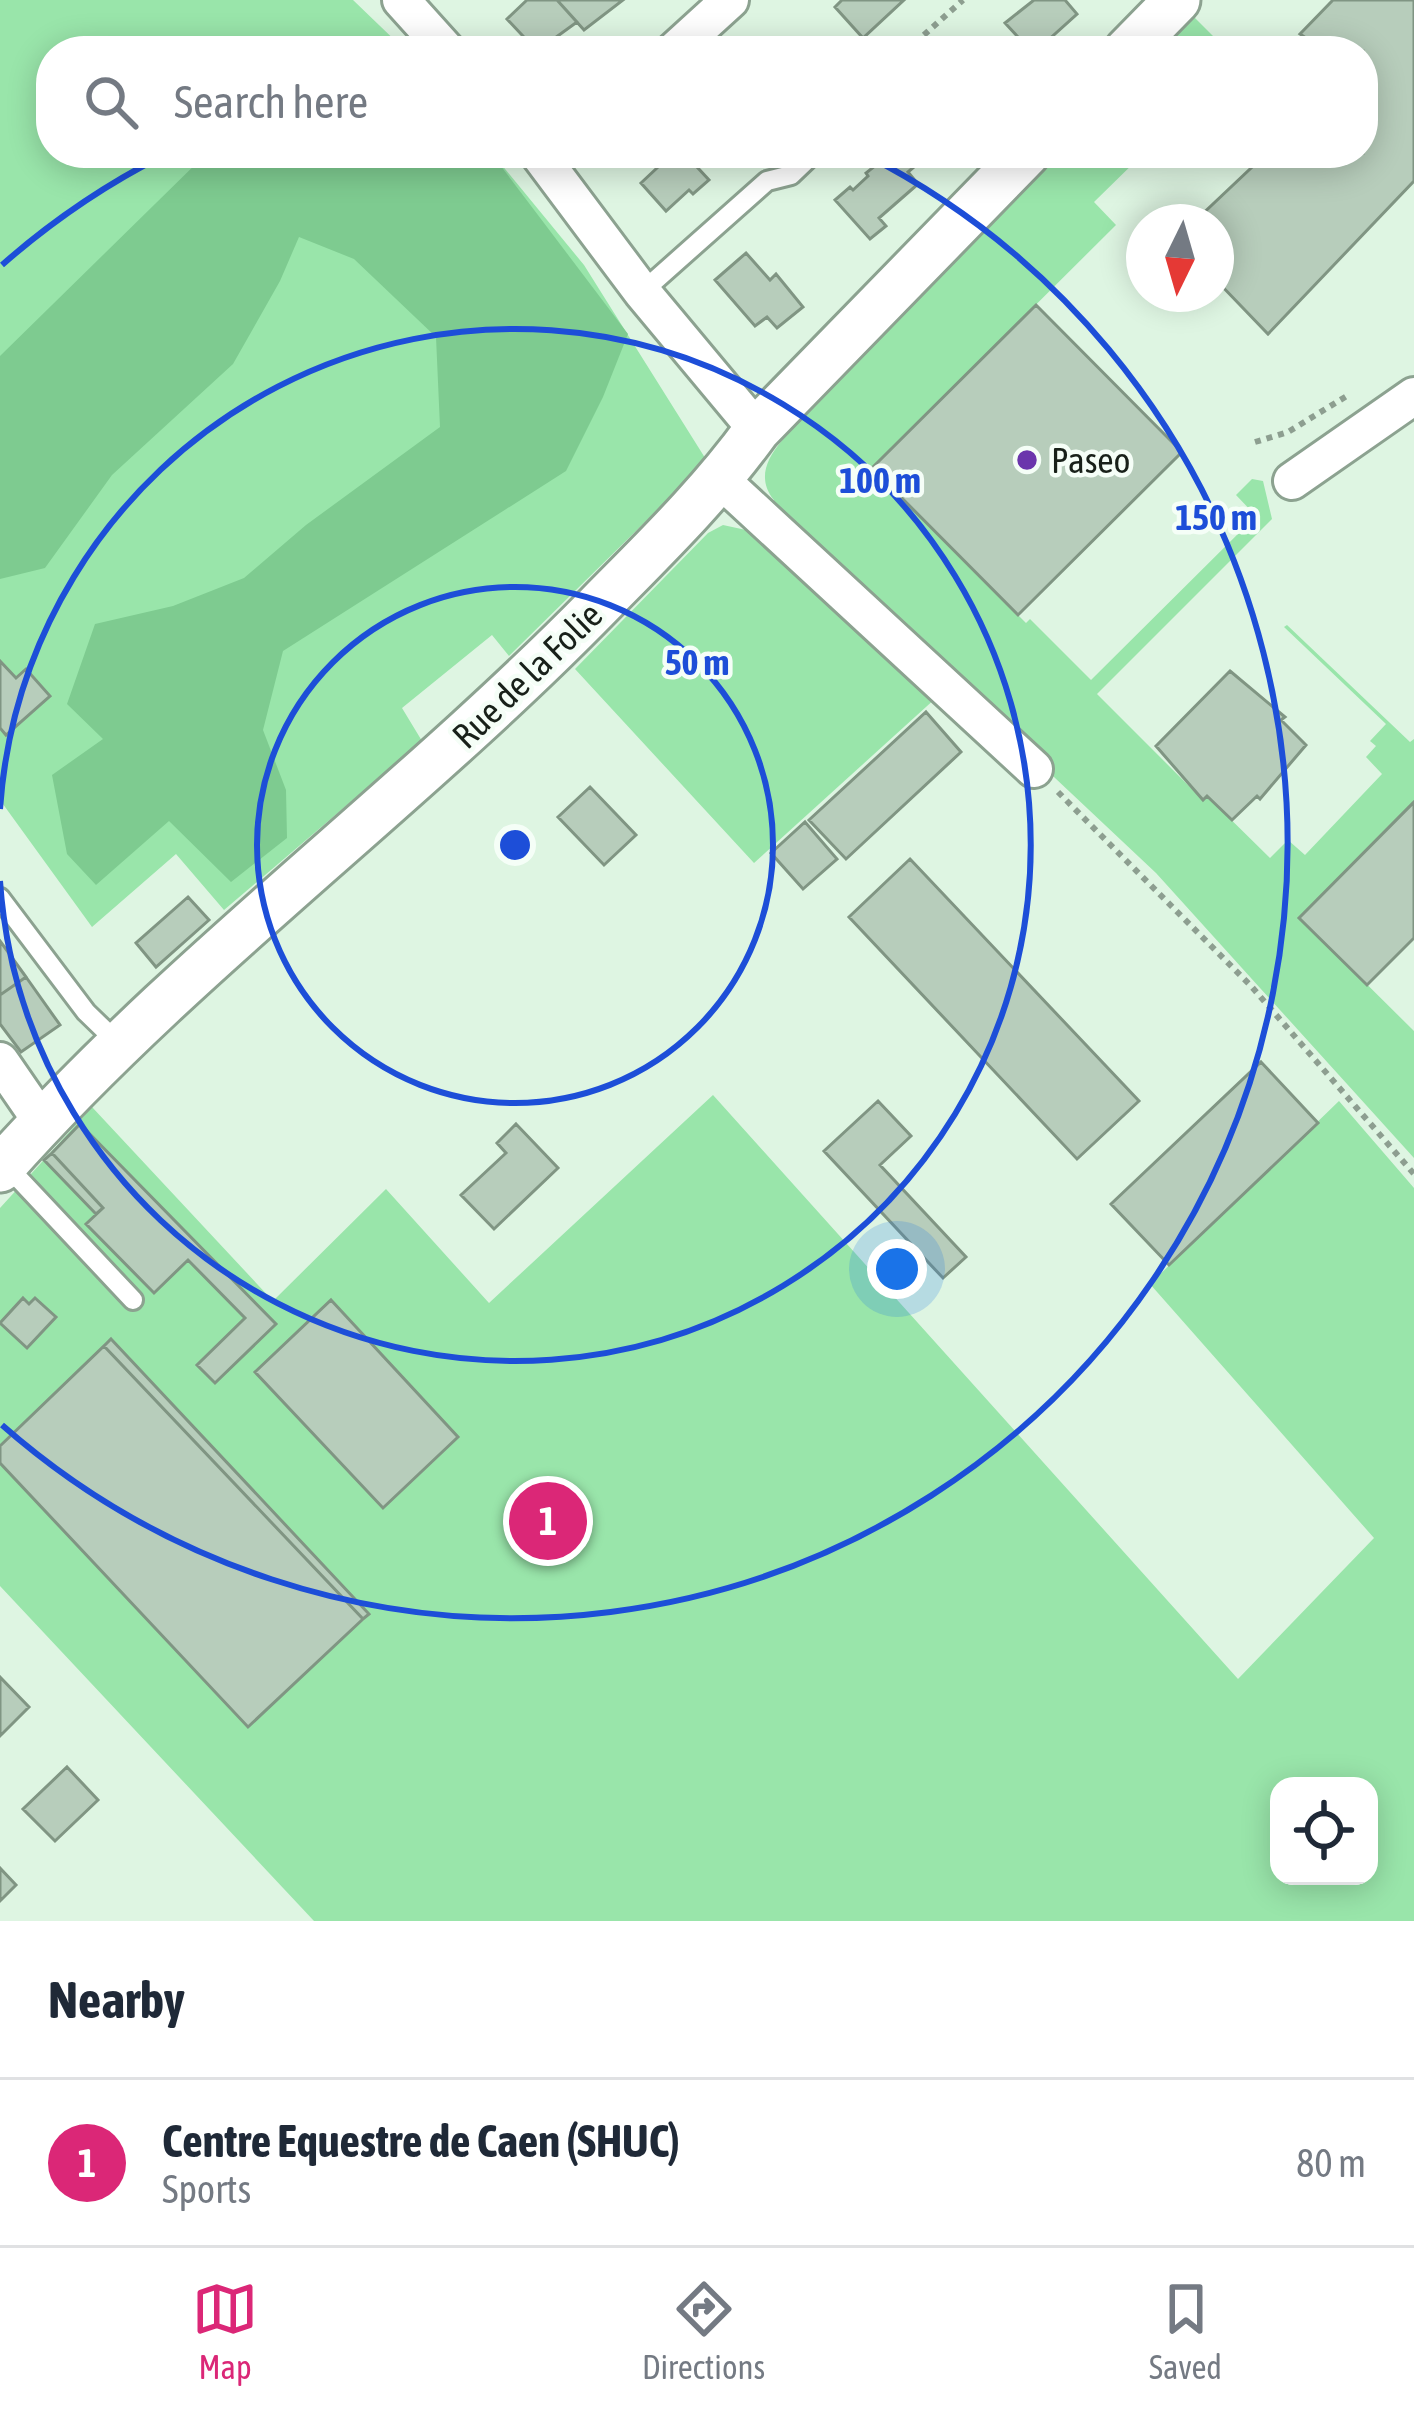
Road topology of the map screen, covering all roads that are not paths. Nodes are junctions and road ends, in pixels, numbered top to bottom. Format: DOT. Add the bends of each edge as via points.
graph roads {
  1 [pos="401,0"];
  2 [pos="730,0"];
  3 [pos="1165,4"];
  4 [pos="433,36"];
  5 [pos="690,36"];
  6 [pos="1138,36"];
  7 [pos="557,168"];
  8 [pos="798,168"];
  9 [pos="1012,168"];
  10 [pos="642,292"];
  11 [pos="1414,396"];
  12 [pos="757,430"];
  13 [pos="721,480"];
  14 [pos="1292,481"];
  15 [pos="1034,769"];
  16 [pos="0,898"];
  17 [pos="119,1045"];
  18 [pos="0,1061"];
  19 [pos="42,1122"];
  20 [pos="2,1166"];
  21 [pos="133,1300"];
  1 -- 4 [label="street"];
  2 -- 5 [label="street"];
  3 -- 6 [label="street"];
  7 -- 10 [label="street"];
  8 -- 10 [label="lane" via="767,181"];
  9 -- 12 [label="street, Rue de la Folie"];
  10 -- 12 [label="street"];
  11 -- 14 [label="street"];
  12 -- 13 [label="street, Rue de la Folie"];
  13 -- 15 [label="street"];
  13 -- 17 [label="street, Rue de la Folie" via="467,734"];
  16 -- 17 [label="lane"];
  17 -- 19 [label="street, Rue de la Folie"];
  18 -- 19 [label="street"];
  19 -- 20 [label="street, Rue de la Folie"];
  20 -- 21 [label="lane"];
}
